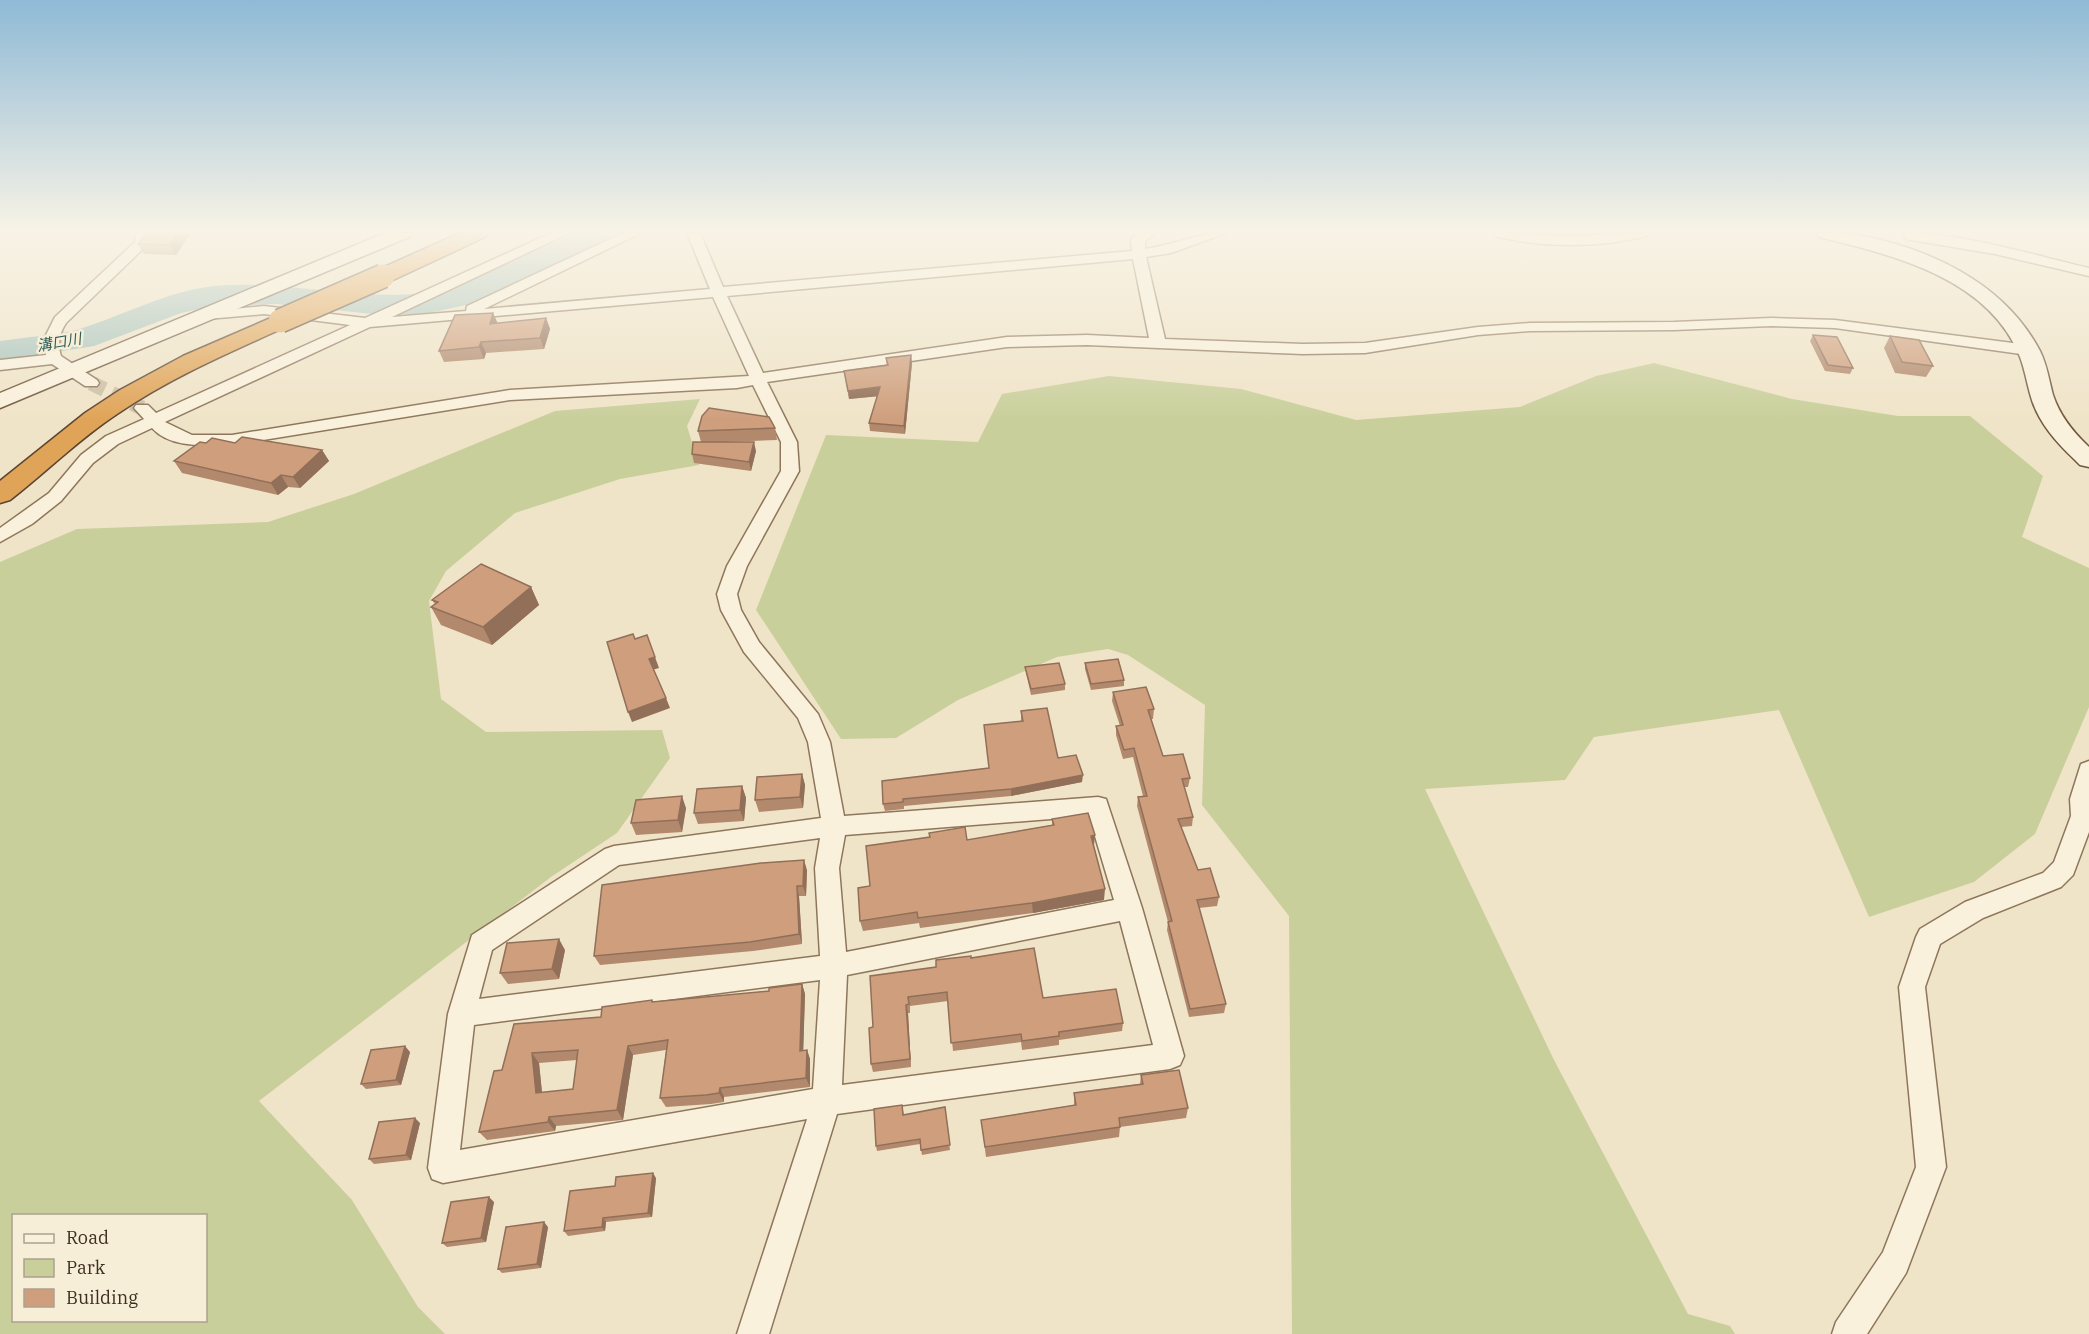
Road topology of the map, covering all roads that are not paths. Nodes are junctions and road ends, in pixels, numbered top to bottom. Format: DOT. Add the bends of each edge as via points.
graph roads {
  1 [pos="86,295"];
  2 [pos="255,295"];
  3 [pos="339,295"];
  4 [pos="427,295"];
  5 [pos="501,295"];
  6 [pos="681,295"];
  7 [pos="719,295"];
  8 [pos="1148,295"];
  9 [pos="1984,295"];
  10 [pos="207,315"];
  11 [pos="458,315"];
  12 [pos="367,323"];
  13 [pos="1158,343"];
  14 [pos="2028,350"];
  15 [pos="57,356"];
  16 [pos="0,365"];
  17 [pos="758,379"];
  18 [pos="91,382"];
  19 [pos="0,401"];
  20 [pos="149,414"];
  21 [pos="2089,460"];
  22 [pos="0,494"];
  23 [pos="0,536"];
  24 [pos="2089,770"];
  25 [pos="834,826"];
  26 [pos="1130,908"];
  27 [pos="834,966"];
  28 [pos="462,1014"];
  29 [pos="827,1101"];
  30 [pos="753,1334"];
  31 [pos="1848,1334"];
  1 -- 15 [label="street" via="60,320"];
  2 -- 10 [label="street"];
  3 -- 22 [label="highway, bridge" via="163,375 106,410"];
  4 -- 12 [label="street"];
  5 -- 11 [label="street"];
  6 -- 11 [label="street"];
  7 -- 17 [label="street"];
  8 -- 13 [label="street"];
  9 -- 14 [label="street" via="2002,311"];
  10 -- 12 [label="street" via="264,310"];
  10 -- 15 [label="street"];
  11 -- 12 [label="street"];
  12 -- 20 [label="street"];
  13 -- 14 [label="street" via="1365,348 1530,327 1771,322 1835,324"];
  13 -- 17 [label="street" via="1007,342"];
  14 -- 21 [label="street" via="2048,412"];
  15 -- 16 [label="street"];
  15 -- 18 [label="street"];
  15 -- 19 [label="street"];
  17 -- 20 [label="street" via="510,395 232,440 190,440 162,429"];
  17 -- 25 [label="street" via="789,442 790,471 736,566 727,594 751,647 807,714 819,742"];
  20 -- 23 [label="street" via="87,459 54,496"];
  24 -- 31 [label="street" via="2082,799 2083,816 2064,868 2052,880 1974,910 1929,937 1912,987 1931,1167 1895,1262"];
  25 -- 26 [label="street" via="1098,806"];
  25 -- 27 [label="street" via="827,868"];
  25 -- 28 [label="street" via="614,856 481,943"];
  26 -- 27 [label="street"];
  26 -- 29 [label="street" via="1170,1056"];
  27 -- 28 [label="street"];
  27 -- 29 [label="street"];
  28 -- 29 [label="street" via="443,1168"];
  29 -- 30 [label="street"];
}
